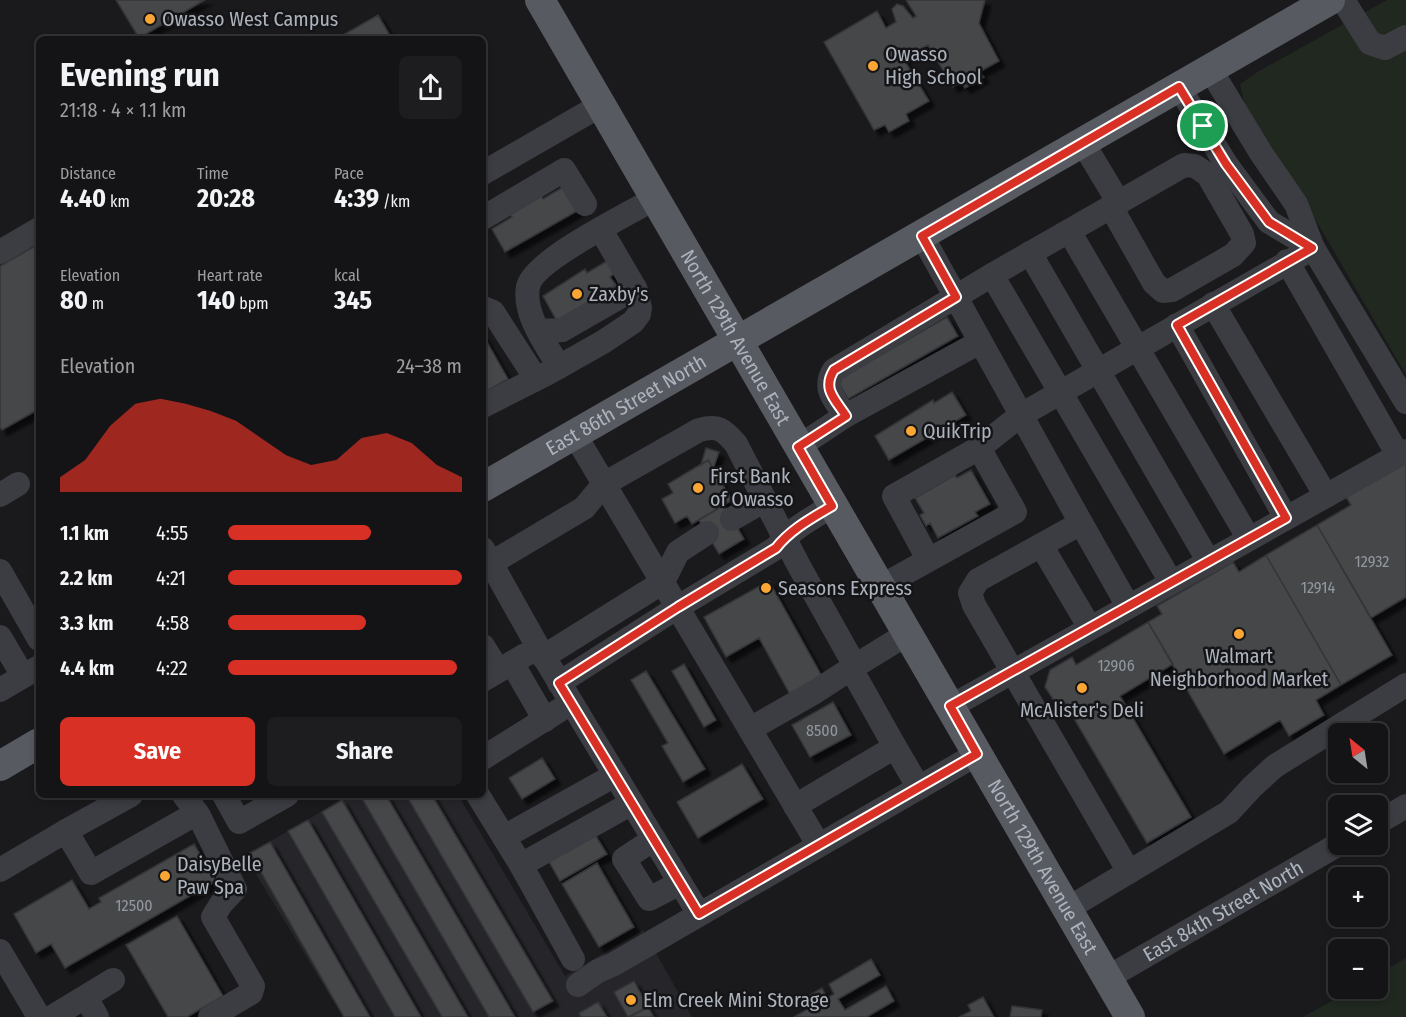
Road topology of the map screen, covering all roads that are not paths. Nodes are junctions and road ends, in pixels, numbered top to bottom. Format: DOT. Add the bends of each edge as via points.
graph roads {
  1 [pos="540,0"];
  2 [pos="1330,0"];
  3 [pos="1343,0"];
  4 [pos="1406,37"];
  5 [pos="1210,69"];
  6 [pos="1179,87"];
  7 [pos="601,105"];
  8 [pos="1083,142"];
  9 [pos="486,171"];
  10 [pos="654,199"];
  11 [pos="585,204"];
  12 [pos="1115,205"];
  13 [pos="486,216"];
  14 [pos="601,230"];
  15 [pos="36,231"];
  16 [pos="1069,231"];
  17 [pos="922,236"];
  18 [pos="1312,248"];
  19 [pos="0,252"];
  20 [pos="1030,253"];
  21 [pos="1287,261"];
  22 [pos="1204,272"];
  23 [pos="992,275"];
  24 [pos="635,288"];
  25 [pos="956,297"];
  26 [pos="1217,302"];
  27 [pos="486,309"];
  28 [pos="1177,325"];
  29 [pos="539,331"];
  30 [pos="737,342"];
  31 [pos="980,342"];
  32 [pos="1138,348"];
  33 [pos="1099,370"];
  34 [pos="548,373"];
  35 [pos="1062,392"];
  36 [pos="1406,402"];
  37 [pos="486,404"];
  38 [pos="1021,415"];
  39 [pos="846,416"];
  40 [pos="574,435"];
  41 [pos="798,447"];
  42 [pos="979,448"];
  43 [pos="1402,453"];
  44 [pos="604,484"];
  45 [pos="486,485"];
  46 [pos="1326,496"];
  47 [pos="765,500"];
  48 [pos="832,506"];
  49 [pos="1286,518"];
  50 [pos="732,519"];
  51 [pos="1081,523"];
  52 [pos="707,534"];
  53 [pos="784,537"];
  54 [pos="1249,539"];
  55 [pos="1041,544"];
  56 [pos="486,560"];
  57 [pos="928,560"];
  58 [pos="1209,562"];
  59 [pos="0,571"];
  60 [pos="663,582"];
  61 [pos="1171,582"];
  62 [pos="880,587"];
  63 [pos="1128,606"];
  64 [pos="678,607"];
  65 [pos="1090,628"];
  66 [pos="36,634"];
  67 [pos="907,634"];
  68 [pos="0,637"];
  69 [pos="486,651"];
  70 [pos="540,652"];
  71 [pos="498,671"];
  72 [pos="31,672"];
  73 [pos="1011,672"];
  74 [pos="856,674"];
  75 [pos="1406,685"];
  76 [pos="0,690"];
  77 [pos="565,693"];
  78 [pos="950,706"];
  79 [pos="545,720"];
  80 [pos="750,729"];
  81 [pos="36,745"];
  82 [pos="895,747"];
  83 [pos="977,754"];
  84 [pos="486,756"];
  85 [pos="0,766"];
  86 [pos="615,775"];
  87 [pos="919,788"];
  88 [pos="126,798"];
  89 [pos="226,798"];
  90 [pos="282,798"];
  91 [pos="480,798"];
  92 [pos="632,803"];
  93 [pos="191,804"];
  94 [pos="795,806"];
  95 [pos="1406,806"];
  96 [pos="1388,817"];
  97 [pos="66,831"];
  98 [pos="504,837"];
  99 [pos="654,839"];
  100 [pos="818,844"];
  101 [pos="1328,850"];
  102 [pos="521,865"];
  103 [pos="0,870"];
  104 [pos="1129,872"];
  105 [pos="680,883"];
  106 [pos="1067,909"];
  107 [pos="699,914"];
  108 [pos="0,951"];
  109 [pos="573,959"];
  110 [pos="1107,978"];
  111 [pos="113,980"];
  112 [pos="578,985"];
  113 [pos="91,1007"];
  114 [pos="39,1017"];
  115 [pos="52,1017"];
  116 [pos="210,1017"];
  117 [pos="1130,1017"];
  1 -- 7 [label="main road, North 129th Avenue East"];
  2 -- 5 [label="main road, East 86th Street North"];
  3 -- 4 [label="street" via="1370,43 1385,48"];
  5 -- 6 [label="main road, East 86th Street North"];
  5 -- 18 [label="street" via="1296,204"];
  6 -- 8 [label="main road, East 86th Street North"];
  6 -- 18 [label="street" via="1226,164 1269,222"];
  7 -- 9 [label="street"];
  7 -- 10 [label="main road, North 129th Avenue East"];
  8 -- 12 [label="street"];
  8 -- 17 [label="main road, East 86th Street North"];
  10 -- 14 [label="street"];
  10 -- 30 [label="main road, North 129th Avenue East"];
  11 -- 13 [label="street" via="564,170"];
  12 -- 16 [label="street"];
  12 -- 22 [label="street" via="1154,283 1163,291"];
  12 -- 22 [label="street" via="1184,165 1195,166 1208,175 1244,243 1233,255"];
  14 -- 24 [label="street"];
  14 -- 29 [label="street" via="533,274 528,304"];
  15 -- 19 [label="street"];
  16 -- 20 [label="street"];
  16 -- 32 [label="street"];
  17 -- 25 [label="street"];
  17 -- 30 [label="main road, East 86th Street North"];
  18 -- 21 [label="street"];
  18 -- 36 [label="street"];
  20 -- 23 [label="street"];
  20 -- 33 [label="street"];
  21 -- 26 [label="street"];
  21 -- 43 [label="street"];
  22 -- 26 [label="street"];
  23 -- 25 [label="street"];
  23 -- 35 [label="street"];
  24 -- 29 [label="street" via="562,330"];
  24 -- 34 [label="street" via="640,308 633,322"];
  25 -- 31 [label="street"];
  25 -- 39 [label="street" via="834,370 828,388"];
  26 -- 28 [label="street"];
  26 -- 46 [label="street"];
  27 -- 34 [label="street" via="493,312"];
  28 -- 32 [label="street"];
  28 -- 49 [label="street"];
  29 -- 34 [label="street"];
  30 -- 40 [label="main road, East 86th Street North"];
  30 -- 41 [label="main road, North 129th Avenue East"];
  31 -- 38 [label="street"];
  31 -- 39 [label="street"];
  32 -- 33 [label="street"];
  32 -- 54 [label="street"];
  33 -- 35 [label="street"];
  33 -- 58 [label="street"];
  34 -- 37 [label="street"];
  35 -- 38 [label="street"];
  35 -- 61 [label="street"];
  38 -- 42 [label="street"];
  38 -- 51 [label="street"];
  39 -- 41 [label="street"];
  40 -- 44 [label="street"];
  40 -- 45 [label="main road, East 86th Street North"];
  41 -- 48 [label="main road, North 129th Avenue East"];
  42 -- 57 [label="street" via="894,496"];
  42 -- 57 [label="street" via="1015,512"];
  43 -- 46 [label="street"];
  44 -- 47 [label="street" via="711,427 720,428 736,444"];
  44 -- 56 [label="street" via="584,508"];
  44 -- 60 [label="street"];
  46 -- 49 [label="street"];
  47 -- 50 [label="street"];
  47 -- 53 [label="street"];
  48 -- 53 [label="street"];
  48 -- 62 [label="main road, North 129th Avenue East"];
  49 -- 54 [label="street"];
  51 -- 55 [label="street"];
  51 -- 63 [label="street"];
  52 -- 60 [label="street" via="678,552"];
  53 -- 64 [label="street" via="776,548"];
  53 -- 74 [label="street"];
  54 -- 58 [label="street"];
  55 -- 65 [label="street"];
  55 -- 73 [label="street" via="978,580 970,593"];
  56 -- 70 [label="street"];
  57 -- 62 [label="street"];
  58 -- 61 [label="street"];
  59 -- 66 [label="street"];
  60 -- 64 [label="street"];
  60 -- 70 [label="street"];
  61 -- 63 [label="street"];
  62 -- 67 [label="main road, North 129th Avenue East"];
  63 -- 65 [label="street"];
  64 -- 77 [label="street"];
  64 -- 80 [label="street"];
  65 -- 73 [label="street"];
  67 -- 74 [label="street"];
  67 -- 78 [label="main road, North 129th Avenue East"];
  68 -- 72 [label="street"];
  69 -- 71 [label="street"];
  70 -- 71 [label="street"];
  70 -- 77 [label="street"];
  71 -- 79 [label="street"];
  72 -- 76 [label="street"];
  73 -- 78 [label="street"];
  73 -- 104 [label="street"];
  74 -- 80 [label="street"];
  74 -- 82 [label="street"];
  75 -- 104 [label="street" via="1275,766 1229,812"];
  77 -- 79 [label="street"];
  77 -- 86 [label="street"];
  78 -- 83 [label="main road, North 129th Avenue East"];
  79 -- 84 [label="street"];
  80 -- 94 [label="street"];
  81 -- 85 [label="main road"];
  82 -- 87 [label="street"];
  82 -- 94 [label="street"];
  83 -- 87 [label="street"];
  83 -- 106 [label="main road, North 129th Avenue East"];
  86 -- 92 [label="street"];
  86 -- 98 [label="street"];
  87 -- 100 [label="street"];
  88 -- 97 [label="street"];
  89 -- 90 [label="street" via="240,822"];
  91 -- 98 [label="street"];
  92 -- 99 [label="street"];
  92 -- 102 [label="street"];
  93 -- 97 [label="street" via="91,873"];
  93 -- 116 [label="street" via="236,889 213,917 253,986 252,993"];
  94 -- 100 [label="street"];
  95 -- 96 [label="street"];
  97 -- 103 [label="street"];
  98 -- 102 [label="street"];
  99 -- 105 [label="street"];
  99 -- 105 [label="street" via="624,859 649,899"];
  100 -- 107 [label="street"];
  101 -- 110 [label="street, East 84th Street North"];
  102 -- 109 [label="street"];
  104 -- 106 [label="street"];
  105 -- 107 [label="street"];
  106 -- 110 [label="main road, North 129th Avenue East"];
  107 -- 112 [label="street"];
  108 -- 114 [label="street"];
  110 -- 117 [label="main road, North 129th Avenue East"];
  111 -- 113 [label="street"];
  113 -- 115 [label="street"];
}
